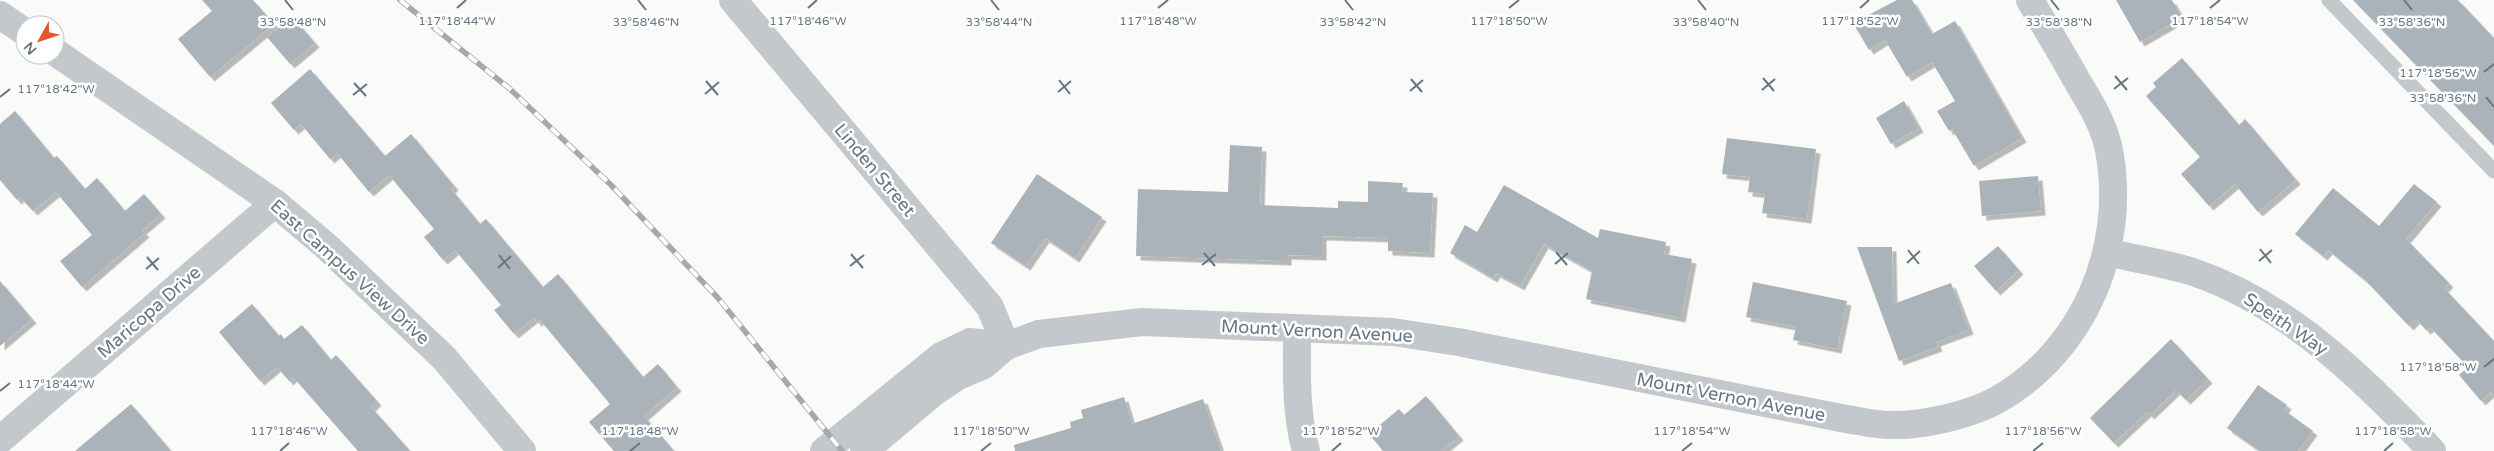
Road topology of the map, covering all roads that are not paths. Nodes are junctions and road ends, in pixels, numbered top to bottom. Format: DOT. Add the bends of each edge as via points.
graph roads {
  1 [pos="733,0"];
  2 [pos="2030,0"];
  3 [pos="2329,0"];
  4 [pos="0,15"];
  5 [pos="15,25"];
  6 [pos="65,59"];
  7 [pos="2494,171"];
  8 [pos="275,203"];
  9 [pos="2107,252"];
  10 [pos="1297,329"];
  11 [pos="1006,346"];
  12 [pos="0,440"];
  13 [pos="522,451"];
  14 [pos="824,451"];
  15 [pos="864,451"];
  16 [pos="1306,451"];
  17 [pos="2432,451"];
  1 -- 11 [label="street, Linden Street" via="990,306"];
  2 -- 9 [label="street, Mount Vernon Avenue" via="2101,124 2109,150 2114,195"];
  3 -- 7 [label="lane"];
  4 -- 5 [label="street"];
  6 -- 8 [label="street, East Campus View Drive"];
  8 -- 12 [label="street, Maricopa Drive"];
  8 -- 13 [label="street, East Campus View Drive" via="374,289 444,358"];
  9 -- 10 [label="street, Mount Vernon Avenue" via="2094,293 2074,329 2046,362 2027,378 1998,400 1972,410 1937,420 1892,425 1846,420 1458,342 1393,332"];
  9 -- 17 [label="street, Speith Way" via="2193,272 2279,315 2322,346"];
  10 -- 11 [label="street, Mount Vernon Avenue" via="1142,322 1039,334"];
  10 -- 16 [label="street" via="1297,397"];
  11 -- 14 [label="street, Mount Vernon Avenue" via="970,342 941,356"];
  11 -- 15 [label="street, Mount Vernon Avenue" via="984,365 958,376 934,392"];
}
